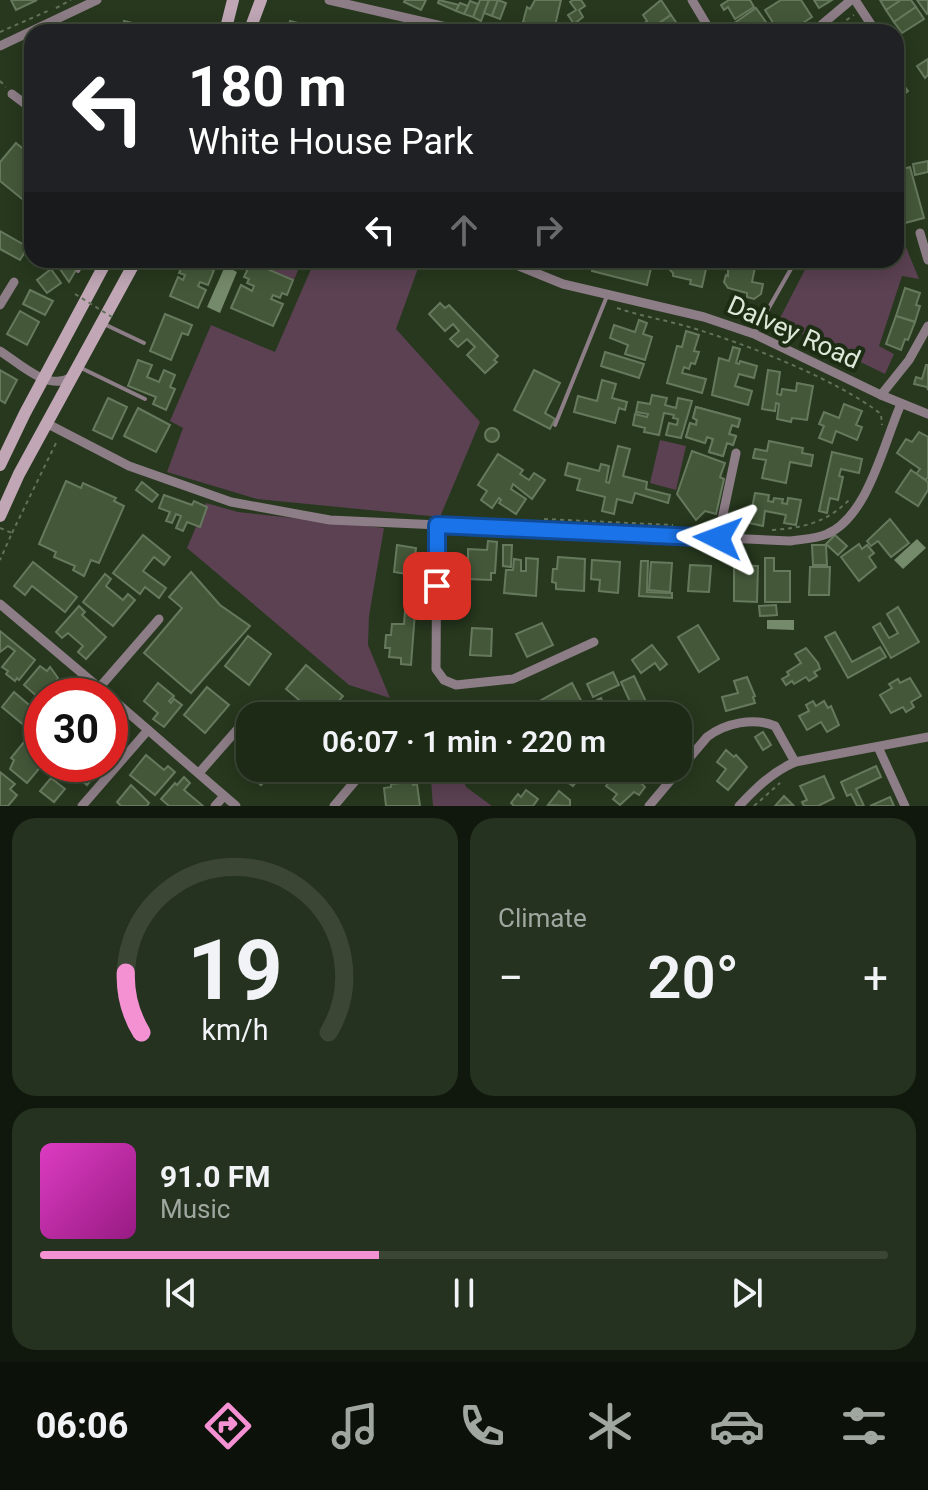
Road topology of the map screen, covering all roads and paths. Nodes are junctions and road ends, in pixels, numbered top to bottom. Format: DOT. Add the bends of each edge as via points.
graph roads {
  1 [pos="71,0"];
  2 [pos="97,0"];
  3 [pos="233,0"];
  4 [pos="261,0"];
  5 [pos="329,0"];
  6 [pos="692,0"];
  7 [pos="853,0"];
  8 [pos="861,9"];
  9 [pos="46,24"];
  10 [pos="227,24"];
  11 [pos="252,24"];
  12 [pos="433,24"];
  13 [pos="706,24"];
  14 [pos="823,24"];
  15 [pos="839,24"];
  16 [pos="871,24"];
  17 [pos="0,32"];
  18 [pos="24,35"];
  19 [pos="0,46"];
  20 [pos="0,81"];
  21 [pos="10,92"];
  22 [pos="24,103"];
  23 [pos="924,238"];
  24 [pos="928,260"];
  25 [pos="80,268"];
  26 [pos="103,268"];
  27 [pos="132,268"];
  28 [pos="524,268"];
  29 [pos="791,268"];
  30 [pos="78,271"];
  31 [pos="14,282"];
  32 [pos="75,294"];
  33 [pos="606,300"];
  34 [pos="0,305"];
  35 [pos="107,320"];
  36 [pos="928,326"];
  37 [pos="754,334"];
  38 [pos="144,343"];
  39 [pos="0,351"];
  40 [pos="74,372"];
  41 [pos="43,378"];
  42 [pos="881,395"];
  43 [pos="145,399"];
  44 [pos="901,404"];
  45 [pos="56,405"];
  46 [pos="25,413"];
  47 [pos="928,414"];
  48 [pos="46,423"];
  49 [pos="555,425"];
  50 [pos="883,426"];
  51 [pos="61,430"];
  52 [pos="736,453"];
  53 [pos="0,465"];
  54 [pos="850,499"];
  55 [pos="0,516"];
  56 [pos="533,519"];
  57 [pos="437,525"];
  58 [pos="681,525"];
  59 [pos="0,528"];
  60 [pos="760,529"];
  61 [pos="12,533"];
  62 [pos="718,538"];
  63 [pos="0,560"];
  64 [pos="0,604"];
  65 [pos="159,619"];
  66 [pos="594,642"];
  67 [pos="87,678"];
  68 [pos="108,678"];
  69 [pos="128,713"];
  70 [pos="148,730"];
  71 [pos="236,731"];
  72 [pos="928,737"];
  73 [pos="878,747"];
  74 [pos="795,762"];
  75 [pos="199,773"];
  76 [pos="782,781"];
  77 [pos="354,782"];
  78 [pos="224,796"];
  79 [pos="82,806"];
  80 [pos="215,806"];
  81 [pos="236,806"];
  82 [pos="334,806"];
  83 [pos="649,806"];
  84 [pos="739,806"];
  85 [pos="754,806"];
  86 [pos="905,806"];
  1 -- 17 [label="path"];
  2 -- 9 [label="street"];
  3 -- 10 [label="main road"];
  4 -- 11 [label="main road"];
  5 -- 12 [label="street"];
  6 -- 13 [label="street"];
  7 -- 8 [label="street"];
  7 -- 14 [label="street"];
  8 -- 15 [label="path"];
  8 -- 16 [label="street"];
  18 -- 19 [label="street"];
  20 -- 21 [label="path"];
  21 -- 22 [label="street"];
  23 -- 24 [label="street"];
  25 -- 30 [label="lane"];
  26 -- 41 [label="main road"];
  27 -- 35 [label="main road"];
  28 -- 33 [label="street, Dalvey Road"];
  29 -- 37 [label="lane"];
  31 -- 34 [label="street"];
  32 -- 35 [label="path, bridge"];
  33 -- 37 [label="street, Dalvey Road" via="704,317"];
  33 -- 49 [label="lane"];
  33 -- 50 [label="path" via="829,383 881,414"];
  35 -- 38 [label="lane"];
  35 -- 40 [label="main road"];
  36 -- 42 [label="street, Dalvey Road"];
  37 -- 42 [label="street, Dalvey Road"];
  39 -- 41 [label="street"];
  40 -- 41 [label="street" via="56,383"];
  40 -- 43 [label="lane"];
  40 -- 45 [label="main road"];
  41 -- 46 [label="main road"];
  42 -- 44 [label="street, Dalvey Road"];
  44 -- 47 [label="street, Dalvey Road"];
  44 -- 62 [label="street" via="867,490 852,515 830,533 790,541"];
  45 -- 46 [label="main road" via="37,401"];
  45 -- 48 [label="main road"];
  46 -- 53 [label="main road"];
  48 -- 51 [label="street"];
  48 -- 55 [label="main road"];
  51 -- 57 [label="street" via="129,466 231,502 330,520"];
  51 -- 61 [label="path"];
  52 -- 62 [label="street"];
  54 -- 60 [label="path" via="805,527"];
  56 -- 58 [label="path"];
  57 -- 62 [label="street"];
  57 -- 66 [label="street" via="436,669 444,680 456,685 513,679"];
  59 -- 61 [label="path"];
  61 -- 63 [label="path"];
  64 -- 67 [label="street"];
  65 -- 68 [label="street"];
  69 -- 70 [label="street"];
  70 -- 75 [label="street"];
  70 -- 79 [label="street"];
  71 -- 75 [label="street"];
  72 -- 73 [label="street"];
  73 -- 74 [label="street"];
  73 -- 86 [label="street"];
  74 -- 83 [label="street" via="769,723 719,728"];
  74 -- 84 [label="street"];
  75 -- 78 [label="street"];
  76 -- 85 [label="path"];
  77 -- 82 [label="street"];
  78 -- 80 [label="street"];
  78 -- 81 [label="street"];
}
